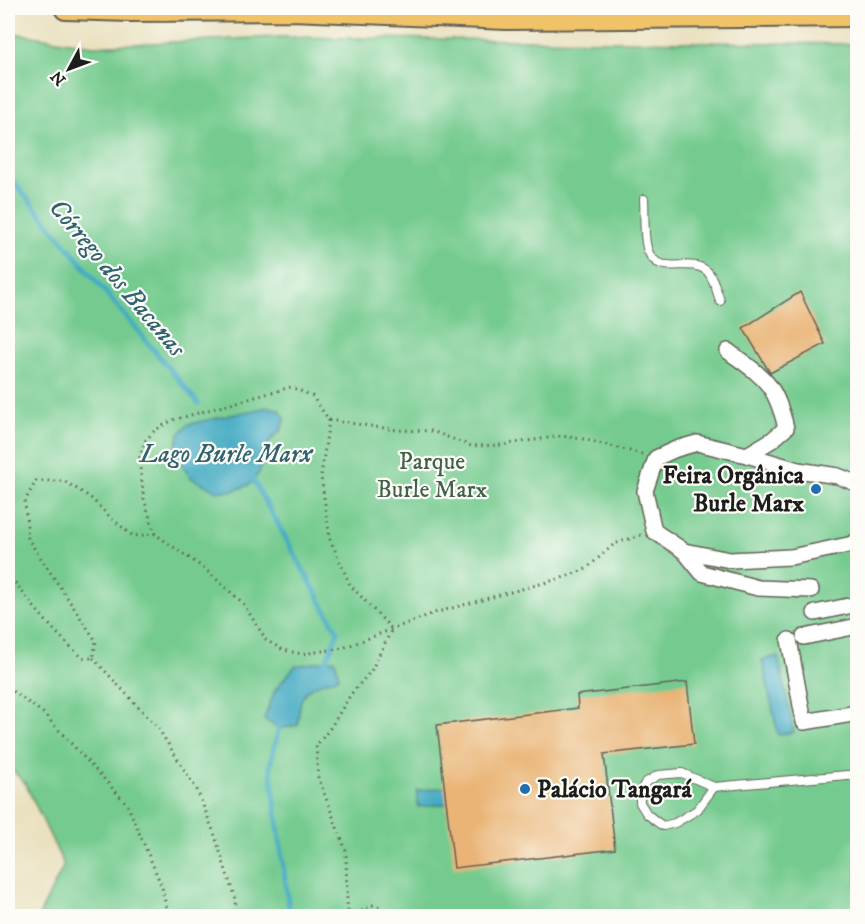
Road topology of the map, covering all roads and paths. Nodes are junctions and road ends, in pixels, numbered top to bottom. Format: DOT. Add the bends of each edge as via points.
graph roads {
  1 [pos="66,8"];
  2 [pos="858,15"];
  3 [pos="644,199"];
  4 [pos="720,301"];
  5 [pos="728,351"];
  6 [pos="329,420"];
  7 [pos="747,455"];
  8 [pos="656,458"];
  9 [pos="858,484"];
  10 [pos="654,531"];
  11 [pos="155,534"];
  12 [pos="858,540"];
  13 [pos="684,551"];
  14 [pos="8,573"];
  15 [pos="811,590"];
  16 [pos="858,604"];
  17 [pos="815,613"];
  18 [pos="858,626"];
  19 [pos="392,629"];
  20 [pos="804,636"];
  21 [pos="789,640"];
  22 [pos="93,658"];
  23 [pos="8,688"];
  24 [pos="858,712"];
  25 [pos="858,774"];
  26 [pos="714,787"];
  27 [pos="168,916"];
  28 [pos="236,916"];
  29 [pos="381,916"];
  30 [pos="571,916"];
  31 [pos="578,916"];
  1 -- 2 [label="main road" via="291,9 507,18"];
  3 -- 4 [label="lane" via="647,247 652,257 661,265 703,269"];
  5 -- 7 [label="street" via="767,381 780,403 786,428"];
  6 -- 8 [label="path" via="432,431 471,446 501,446 561,436"];
  6 -- 11 [label="path" via="312,396 291,387 173,420 155,430 145,441 139,459 144,499"];
  6 -- 19 [label="path" via="321,476 330,539 350,585"];
  7 -- 8 [label="street" via="697,443"];
  7 -- 9 [label="street"];
  8 -- 10 [label="street" via="645,491"];
  10 -- 13 [label="street"];
  10 -- 19 [label="path" via="614,544 586,569 562,578 434,613"];
  11 -- 19 [label="path" via="205,569 243,603 266,640 283,650 302,654 343,648"];
  11 -- 22 [label="path" via="133,536 90,497 64,481 36,481 25,501 28,539 96,640"];
  12 -- 13 [label="street" via="791,557 730,561"];
  13 -- 15 [label="street" via="702,573 758,588"];
  14 -- 22 [label="path" via="64,642 83,658"];
  16 -- 17 [label="street"];
  18 -- 20 [label="street"];
  19 -- 29 [label="path" via="371,671 316,746 318,777 346,851 350,914 372,905 382,907"];
  21 -- 24 [label="street" via="804,722"];
  22 -- 28 [label="path" via="158,728 197,790 235,898"];
  23 -- 27 [label="path" via="43,713 127,804 162,886"];
  25 -- 26 [label="lane"];
  26 -- 26 [label="lane" via="682,773 658,775 645,783 640,803 663,826 697,810"];
  30 -- 31 [label="path"];
}
